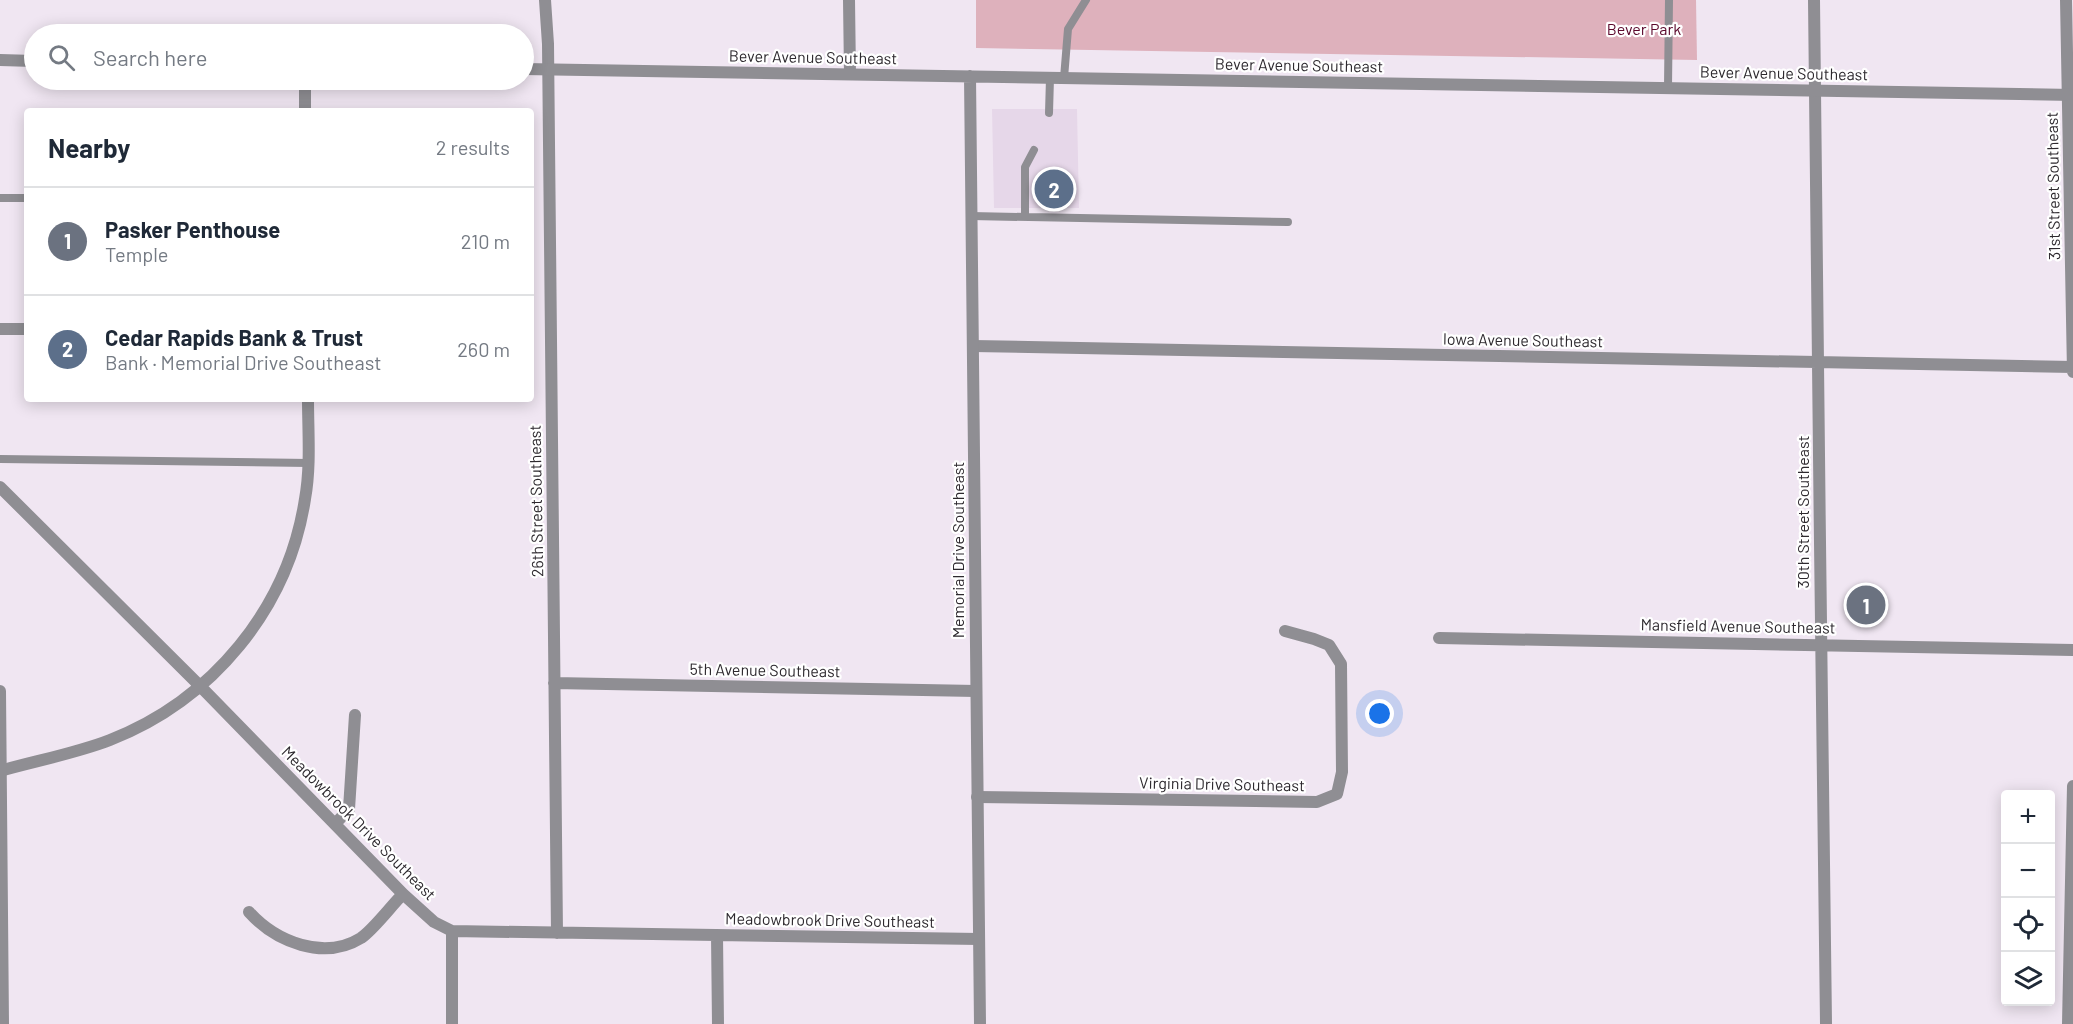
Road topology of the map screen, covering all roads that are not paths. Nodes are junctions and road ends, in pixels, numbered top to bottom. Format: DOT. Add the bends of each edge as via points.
graph roads {
  1 [pos="545,0"];
  2 [pos="849,0"];
  3 [pos="1086,0"];
  4 [pos="1669,0"];
  5 [pos="1814,0"];
  6 [pos="2066,0"];
  7 [pos="0,60"];
  8 [pos="24,61"];
  9 [pos="534,69"];
  10 [pos="548,69"];
  11 [pos="850,74"];
  12 [pos="970,76"];
  13 [pos="1050,78"];
  14 [pos="1064,78"];
  15 [pos="1668,87"];
  16 [pos="305,90"];
  17 [pos="1815,90"];
  18 [pos="2071,95"];
  19 [pos="305,108"];
  20 [pos="1049,113"];
  21 [pos="1034,150"];
  22 [pos="0,198"];
  23 [pos="24,198"];
  24 [pos="971,216"];
  25 [pos="1025,217"];
  26 [pos="1288,222"];
  27 [pos="0,329"];
  28 [pos="24,329"];
  29 [pos="973,346"];
  30 [pos="1819,363"];
  31 [pos="2073,367"];
  32 [pos="2073,372"];
  33 [pos="308,402"];
  34 [pos="0,459"];
  35 [pos="309,463"];
  36 [pos="0,487"];
  37 [pos="1285,631"];
  38 [pos="1439,638"];
  39 [pos="1820,644"];
  40 [pos="2073,650"];
  41 [pos="554,683"];
  42 [pos="201,687"];
  43 [pos="0,691"];
  44 [pos="976,691"];
  45 [pos="355,715"];
  46 [pos="0,771"];
  47 [pos="2073,786"];
  48 [pos="977,797"];
  49 [pos="336,823"];
  50 [pos="403,894"];
  51 [pos="249,912"];
  52 [pos="452,931"];
  53 [pos="557,933"];
  54 [pos="717,935"];
  55 [pos="979,939"];
  56 [pos="3,1024"];
  57 [pos="452,1024"];
  58 [pos="718,1024"];
  59 [pos="980,1024"];
  60 [pos="1826,1024"];
  61 [pos="2068,1024"];
  1 -- 10 [label="street, 26th Street Southeast"];
  2 -- 11 [label="street"];
  3 -- 14 [label="lane" via="1068,29"];
  4 -- 15 [label="lane"];
  5 -- 17 [label="street, 30th Street Southeast"];
  6 -- 18 [label="street, 31st Street Southeast"];
  7 -- 8 [label="street"];
  9 -- 10 [label="street, Bever Avenue Southeast"];
  10 -- 11 [label="street, Bever Avenue Southeast"];
  10 -- 41 [label="street, 26th Street Southeast"];
  11 -- 12 [label="street, Bever Avenue Southeast"];
  12 -- 13 [label="street, Bever Avenue Southeast"];
  12 -- 24 [label="street, Memorial Drive Southeast"];
  13 -- 14 [label="street, Bever Avenue Southeast"];
  13 -- 20 [label="lane"];
  14 -- 15 [label="street, Bever Avenue Southeast"];
  15 -- 17 [label="street, Bever Avenue Southeast"];
  16 -- 19 [label="street"];
  17 -- 18 [label="street, Bever Avenue Southeast"];
  17 -- 30 [label="street, 30th Street Southeast"];
  18 -- 31 [label="street, 31st Street Southeast"];
  21 -- 25 [label="lane" via="1025,167"];
  22 -- 23 [label="lane"];
  24 -- 25 [label="lane"];
  24 -- 29 [label="street, Memorial Drive Southeast"];
  25 -- 26 [label="lane"];
  27 -- 28 [label="street"];
  29 -- 30 [label="street, Iowa Avenue Southeast"];
  29 -- 44 [label="street, Memorial Drive Southeast"];
  30 -- 31 [label="street, Iowa Avenue Southeast"];
  30 -- 39 [label="street, 30th Street Southeast"];
  31 -- 32 [label="street, 31st Street Southeast"];
  33 -- 35 [label="street"];
  34 -- 35 [label="lane"];
  35 -- 42 [label="street" via="300,527 284,576 263,615"];
  36 -- 42 [label="street, Meadowbrook Drive Southeast"];
  37 -- 48 [label="street, Virginia Drive Southeast" via="1329,645 1341,664 1342,772 1337,794 1317,802"];
  38 -- 39 [label="street, Mansfield Avenue Southeast"];
  39 -- 40 [label="street, Mansfield Avenue Southeast"];
  39 -- 60 [label="street, 30th Street Southeast"];
  41 -- 44 [label="street, 5th Avenue Southeast"];
  41 -- 53 [label="street, 26th Street Southeast"];
  42 -- 46 [label="street" via="158,717 110,740"];
  42 -- 49 [label="street, Meadowbrook Drive Southeast"];
  43 -- 46 [label="street"];
  44 -- 48 [label="street, Memorial Drive Southeast"];
  45 -- 49 [label="street" via="350,809"];
  46 -- 56 [label="street"];
  47 -- 61 [label="street"];
  48 -- 55 [label="street, Memorial Drive Southeast"];
  49 -- 50 [label="street, Meadowbrook Drive Southeast"];
  50 -- 51 [label="street" via="363,937 342,947 291,943"];
  50 -- 52 [label="street, Meadowbrook Drive Southeast" via="434,922"];
  52 -- 53 [label="street, Meadowbrook Drive Southeast"];
  52 -- 57 [label="street"];
  53 -- 54 [label="street, Meadowbrook Drive Southeast"];
  54 -- 55 [label="street, Meadowbrook Drive Southeast"];
  54 -- 58 [label="street"];
  55 -- 59 [label="street, Memorial Drive Southeast"];
}
